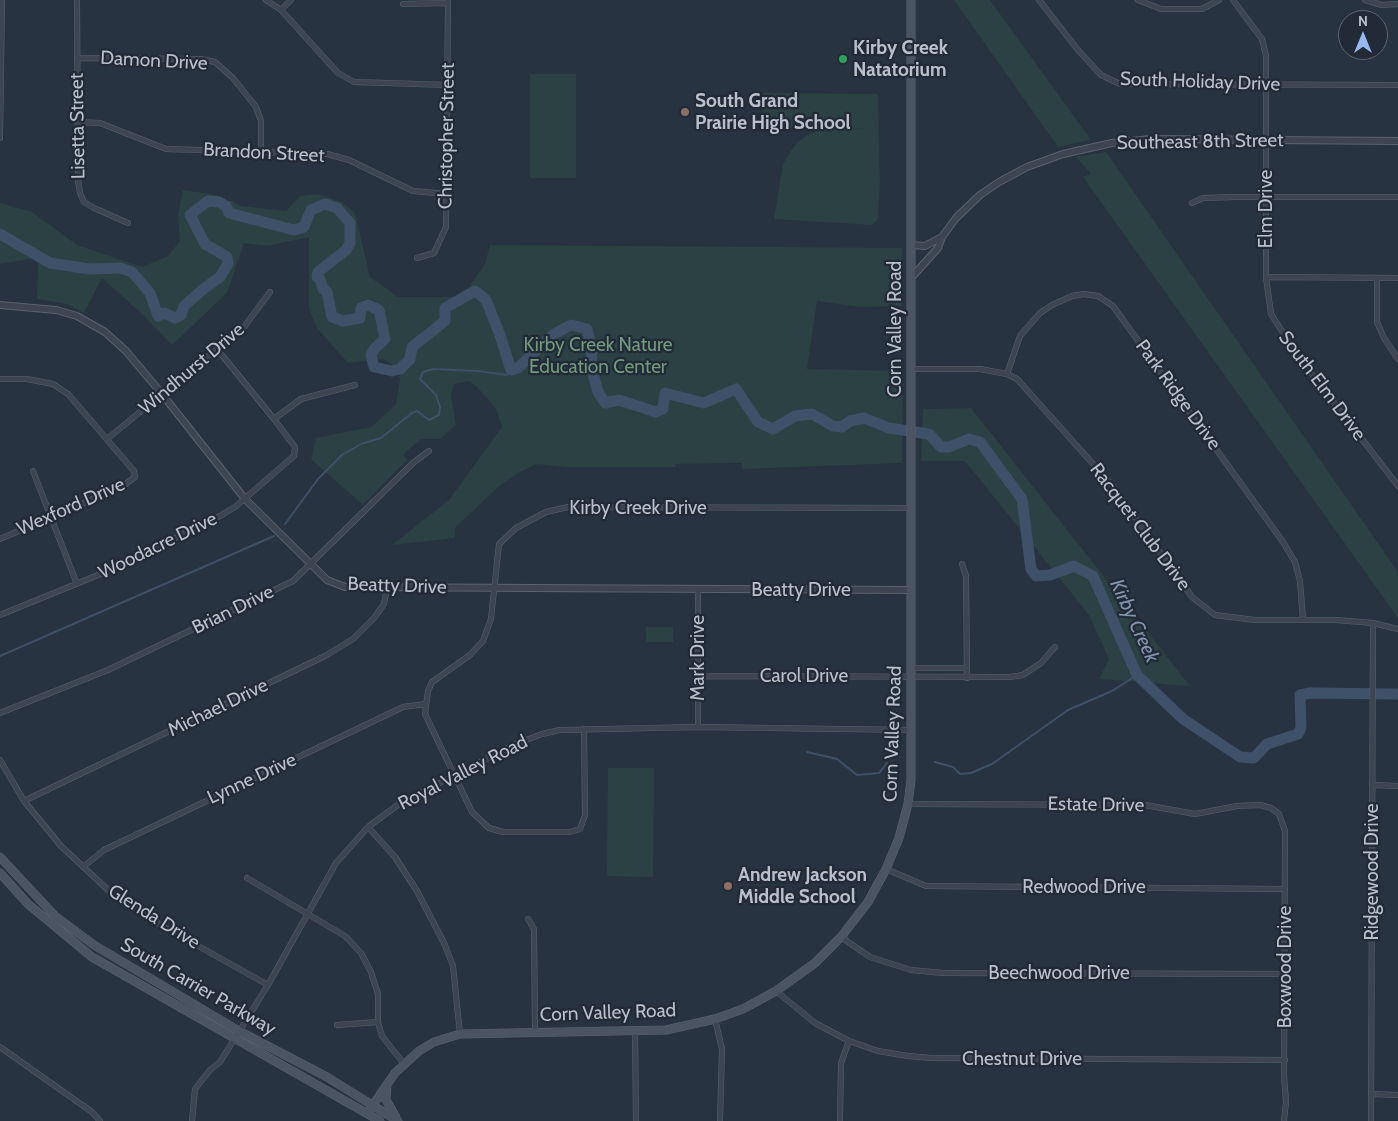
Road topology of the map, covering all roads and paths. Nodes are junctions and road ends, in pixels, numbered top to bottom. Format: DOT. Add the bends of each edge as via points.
graph roads {
  1 [pos="2,0"];
  2 [pos="77,0"];
  3 [pos="266,0"];
  4 [pos="291,0"];
  5 [pos="912,0"];
  6 [pos="1038,0"];
  7 [pos="1138,0"];
  8 [pos="1218,0"];
  9 [pos="1233,0"];
  10 [pos="1366,0"];
  11 [pos="448,2"];
  12 [pos="403,4"];
  13 [pos="1398,4"];
  14 [pos="281,10"];
  15 [pos="77,58"];
  16 [pos="1,68"];
  17 [pos="448,85"];
  18 [pos="1266,85"];
  19 [pos="1398,85"];
  20 [pos="78,122"];
  21 [pos="0,138"];
  22 [pos="1266,141"];
  23 [pos="1398,141"];
  24 [pos="261,152"];
  25 [pos="448,194"];
  26 [pos="1398,197"];
  27 [pos="1266,198"];
  28 [pos="1192,203"];
  29 [pos="128,223"];
  30 [pos="942,237"];
  31 [pos="911,245"];
  32 [pos="417,258"];
  33 [pos="1266,277"];
  34 [pos="911,278"];
  35 [pos="1377,278"];
  36 [pos="1398,278"];
  37 [pos="270,292"];
  38 [pos="0,305"];
  39 [pos="217,349"];
  40 [pos="1398,359"];
  41 [pos="911,370"];
  42 [pos="1007,374"];
  43 [pos="0,379"];
  44 [pos="354,385"];
  45 [pos="162,394"];
  46 [pos="274,419"];
  47 [pos="107,439"];
  48 [pos="429,451"];
  49 [pos="32,471"];
  50 [pos="1398,486"];
  51 [pos="245,499"];
  52 [pos="911,508"];
  53 [pos="51,518"];
  54 [pos="0,539"];
  55 [pos="962,564"];
  56 [pos="311,566"];
  57 [pos="77,584"];
  58 [pos="387,588"];
  59 [pos="496,589"];
  60 [pos="698,589"];
  61 [pos="911,590"];
  62 [pos="0,615"];
  63 [pos="1303,620"];
  64 [pos="1373,623"];
  65 [pos="1398,629"];
  66 [pos="1054,647"];
  67 [pos="911,668"];
  68 [pos="967,668"];
  69 [pos="698,676"];
  70 [pos="911,677"];
  71 [pos="967,678"];
  72 [pos="426,704"];
  73 [pos="0,713"];
  74 [pos="698,727"];
  75 [pos="584,729"];
  76 [pos="911,730"];
  77 [pos="0,760"];
  78 [pos="453,776"];
  79 [pos="1372,785"];
  80 [pos="1398,786"];
  81 [pos="24,801"];
  82 [pos="908,804"];
  83 [pos="1279,814"];
  84 [pos="368,827"];
  85 [pos="0,857"];
  86 [pos="83,867"];
  87 [pos="886,869"];
  88 [pos="0,873"];
  89 [pos="247,878"];
  90 [pos="1285,889"];
  91 [pos="308,913"];
  92 [pos="56,916"];
  93 [pos="528,919"];
  94 [pos="49,923"];
  95 [pos="841,937"];
  96 [pos="1285,974"];
  97 [pos="268,985"];
  98 [pos="776,991"];
  99 [pos="716,1019"];
  100 [pos="378,1022"];
  101 [pos="337,1025"];
  102 [pos="239,1031"];
  103 [pos="535,1032"];
  104 [pos="635,1032"];
  105 [pos="460,1034"];
  106 [pos="234,1038"];
  107 [pos="850,1041"];
  108 [pos="0,1047"];
  109 [pos="1285,1060"];
  110 [pos="404,1064"];
  111 [pos="386,1084"];
  112 [pos="1371,1094"];
  113 [pos="1398,1095"];
  114 [pos="373,1104"];
  115 [pos="366,1115"];
  116 [pos="100,1121"];
  117 [pos="192,1121"];
  118 [pos="380,1121"];
  119 [pos="398,1121"];
  120 [pos="636,1121"];
  121 [pos="720,1121"];
  122 [pos="840,1121"];
  123 [pos="1284,1121"];
  124 [pos="1371,1121"];
  1 -- 16 [label="street"];
  2 -- 15 [label="street, Lisetta Street"];
  3 -- 14 [label="street"];
  4 -- 14 [label="street"];
  5 -- 31 [label="main road, Corn Valley Road"];
  6 -- 18 [label="street, South Holiday Drive" via="1101,75 1120,84"];
  7 -- 8 [label="street" via="1161,9 1202,9"];
  9 -- 18 [label="street, Elm Drive" via="1262,40 1266,56"];
  10 -- 13 [label="street"];
  11 -- 12 [label="street"];
  11 -- 17 [label="street, Christopher Street"];
  14 -- 17 [label="street" via="338,73 354,82"];
  15 -- 20 [label="street, Lisetta Street"];
  15 -- 24 [label="street, Damon Drive" via="201,59 215,62 233,78 256,107 261,121"];
  16 -- 21 [label="street"];
  17 -- 25 [label="street, Christopher Street"];
  18 -- 19 [label="street, South Holiday Drive"];
  18 -- 22 [label="street, Elm Drive"];
  20 -- 24 [label="street, Brandon Street" via="100,123 166,149"];
  20 -- 29 [label="street, Lisetta Street" via="78,180 84,202"];
  22 -- 23 [label="street, Southeast 8th Street"];
  22 -- 27 [label="street, Elm Drive"];
  22 -- 30 [label="street, Southeast 8th Street" via="1151,139 1112,143 1064,154 1027,167 999,182 973,202"];
  24 -- 25 [label="street, Brandon Street" via="327,154 349,160 413,191"];
  25 -- 32 [label="street, Christopher Street" via="446,227 440,242 434,252"];
  26 -- 27 [label="street"];
  27 -- 28 [label="street" via="1203,198"];
  27 -- 33 [label="street, Elm Drive"];
  30 -- 31 [label="street, Southeast 8th Street" via="925,246"];
  30 -- 34 [label="street, Southeast 8th Street" via="938,248"];
  31 -- 34 [label="main road, Corn Valley Road"];
  33 -- 35 [label="street"];
  33 -- 50 [label="street, South Elm Drive" via="1271,314 1278,328"];
  34 -- 41 [label="main road, Corn Valley Road"];
  35 -- 36 [label="street"];
  35 -- 40 [label="street" via="1377,322"];
  37 -- 39 [label="street, Windhurst Drive" via="244,327"];
  38 -- 45 [label="street, Beatty Drive" via="56,310 83,319 105,332 126,351"];
  39 -- 45 [label="street, Windhurst Drive"];
  39 -- 46 [label="street"];
  41 -- 42 [label="street, Racquet Club Drive" via="980,369"];
  41 -- 52 [label="main road, Corn Valley Road"];
  42 -- 63 [label="street, Racquet Club Drive" via="1031,393 1112,485 1192,597 1206,609 1224,617"];
  42 -- 63 [label="street, Park Ridge Drive" via="1020,336 1052,305 1084,294 1098,296 1113,306 1284,542 1295,562 1300,581"];
  43 -- 47 [label="street" via="27,379 53,384 73,399"];
  44 -- 46 [label="street" via="301,399"];
  45 -- 47 [label="street, Windhurst Drive"];
  45 -- 51 [label="street, Beatty Drive"];
  46 -- 51 [label="street, Woodacre Drive" via="295,447 294,456"];
  47 -- 53 [label="street, Wexford Drive" via="134,471 135,477 123,486"];
  48 -- 56 [label="street, Brian Drive" via="413,463"];
  49 -- 53 [label="street"];
  51 -- 56 [label="street, Beatty Drive"];
  51 -- 57 [label="street, Woodacre Drive" via="190,532"];
  52 -- 59 [label="street, Kirby Creek Drive" via="562,508 530,519 499,544"];
  52 -- 61 [label="main road, Corn Valley Road"];
  53 -- 54 [label="street, Wexford Drive"];
  53 -- 57 [label="street"];
  55 -- 68 [label="street" via="966,576"];
  56 -- 58 [label="street, Beatty Drive" via="327,580 345,587"];
  56 -- 73 [label="street, Brian Drive" via="293,581 108,670"];
  57 -- 62 [label="street, Woodacre Drive"];
  58 -- 59 [label="street, Beatty Drive"];
  58 -- 81 [label="street, Michael Drive" via="384,604 374,618 352,639 325,656"];
  59 -- 60 [label="street, Beatty Drive"];
  59 -- 72 [label="street, Kirby Creek Drive" via="483,641 470,655 432,682"];
  60 -- 61 [label="street, Beatty Drive"];
  60 -- 69 [label="street, Mark Drive"];
  61 -- 67 [label="main road, Corn Valley Road"];
  63 -- 64 [label="street, Racquet Club Drive"];
  64 -- 65 [label="street, Racquet Club Drive"];
  64 -- 79 [label="street, Ridgewood Drive"];
  66 -- 71 [label="street, Carol Drive" via="1041,663 1023,674"];
  67 -- 68 [label="street"];
  67 -- 70 [label="main road, Corn Valley Road"];
  68 -- 71 [label="street"];
  69 -- 70 [label="street, Carol Drive"];
  69 -- 74 [label="street, Mark Drive"];
  70 -- 71 [label="street, Carol Drive"];
  70 -- 76 [label="main road, Corn Valley Road"];
  72 -- 78 [label="street" via="425,714"];
  72 -- 86 [label="street, Lynne Drive" via="394,711 104,850"];
  74 -- 75 [label="street, Royal Valley Road"];
  74 -- 76 [label="street, Royal Valley Road"];
  75 -- 78 [label="street, Royal Valley Road" via="542,734 512,745"];
  75 -- 78 [label="street" via="585,815 580,829 570,832 517,832 489,828 472,812"];
  76 -- 82 [label="main road, Corn Valley Road"];
  77 -- 81 [label="street, Glenda Drive"];
  78 -- 84 [label="street, Royal Valley Road" via="399,804"];
  79 -- 80 [label="street"];
  79 -- 112 [label="street, Ridgewood Drive"];
  81 -- 86 [label="street, Glenda Drive"];
  82 -- 83 [label="street, Estate Drive" via="1145,804 1196,814 1260,805"];
  82 -- 87 [label="main road, Corn Valley Road"];
  83 -- 90 [label="street, Boxwood Drive" via="1285,830"];
  84 -- 91 [label="street, Royal Valley Road" via="336,863"];
  84 -- 105 [label="street" via="395,857 413,884 445,945 453,966"];
  85 -- 92 [label="main road, South Carrier Parkway"];
  86 -- 97 [label="street, Glenda Drive" via="134,908"];
  87 -- 90 [label="street, Redwood Drive" via="926,886"];
  87 -- 95 [label="main road, Corn Valley Road" via="868,902"];
  88 -- 94 [label="main road, South Carrier Parkway"];
  89 -- 91 [label="street"];
  90 -- 96 [label="street, Boxwood Drive"];
  91 -- 97 [label="street, Royal Valley Road"];
  91 -- 100 [label="street" via="345,936 361,953 378,994"];
  92 -- 94 [label="main road"];
  92 -- 102 [label="main road, South Carrier Parkway" via="94,945"];
  93 -- 103 [label="street" via="534,930"];
  94 -- 106 [label="main road, South Carrier Parkway" via="92,957"];
  95 -- 96 [label="street, Beechwood Drive" via="870,957 911,970 952,973"];
  95 -- 98 [label="main road, Corn Valley Road" via="815,963"];
  96 -- 109 [label="street, Boxwood Drive"];
  97 -- 102 [label="street, Royal Valley Road"];
  98 -- 99 [label="main road, Corn Valley Road"];
  98 -- 107 [label="street, Chestnut Drive" via="815,1023"];
  99 -- 104 [label="main road, Corn Valley Road" via="666,1030"];
  99 -- 121 [label="street" via="722,1049"];
  100 -- 101 [label="street"];
  100 -- 110 [label="street" via="382,1036"];
  102 -- 106 [label="street, Royal Valley Road"];
  102 -- 114 [label="main road, South Carrier Parkway" via="327,1076"];
  103 -- 104 [label="main road, Corn Valley Road"];
  103 -- 105 [label="main road, Corn Valley Road"];
  104 -- 120 [label="street"];
  105 -- 110 [label="main road, Corn Valley Road" via="434,1042"];
  106 -- 115 [label="main road, South Carrier Parkway"];
  106 -- 117 [label="street, Royal Valley Road" via="220,1062 195,1089"];
  107 -- 109 [label="street, Chestnut Drive" via="878,1051 931,1058"];
  107 -- 122 [label="street" via="841,1063"];
  108 -- 116 [label="street"];
  109 -- 123 [label="street, Boxwood Drive"];
  110 -- 111 [label="main road, Corn Valley Road"];
  111 -- 114 [label="main road, Corn Valley Road"];
  111 -- 119 [label="main road" via="386,1100"];
  112 -- 113 [label="street"];
  112 -- 124 [label="street, Ridgewood Drive"];
  114 -- 115 [label="main road, Corn Valley Road"];
  114 -- 119 [label="main road, South Carrier Parkway"];
  115 -- 118 [label="main road, South Carrier Parkway"];
}
